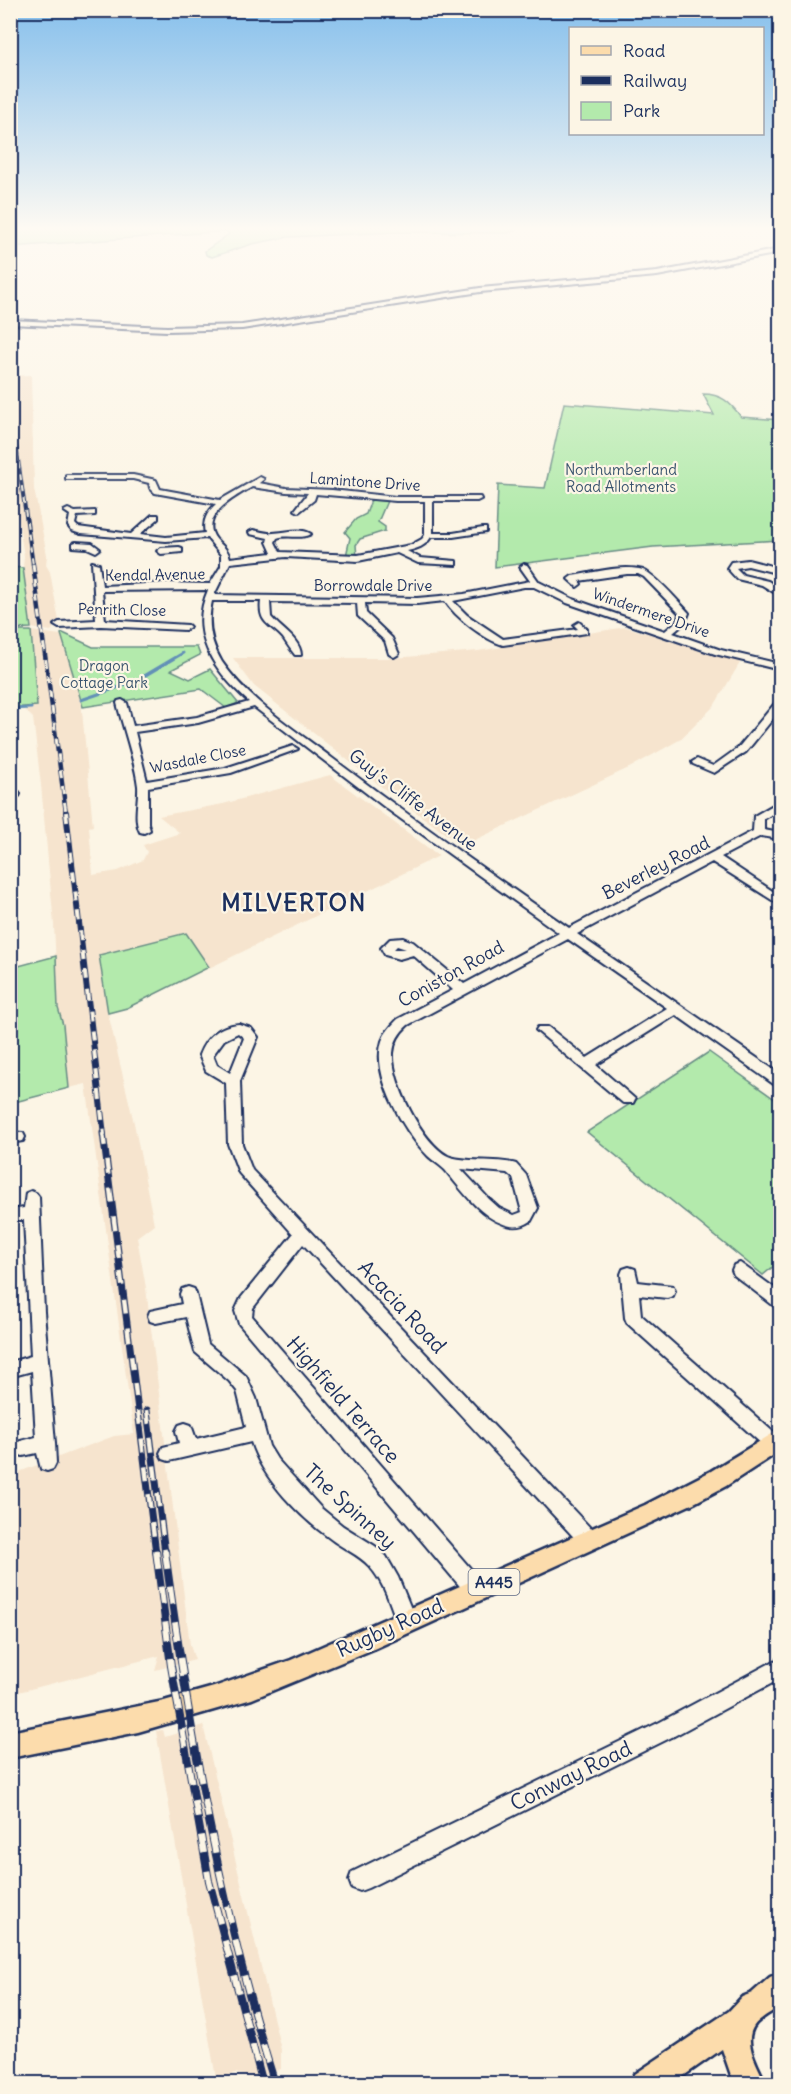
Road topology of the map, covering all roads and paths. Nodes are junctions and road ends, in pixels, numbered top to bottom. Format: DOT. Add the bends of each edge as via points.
graph roads {
  1 [pos="53,324"];
  2 [pos="268,324"];
  3 [pos="69,477"];
  4 [pos="260,479"];
  5 [pos="165,480"];
  6 [pos="154,483"];
  7 [pos="251,484"];
  8 [pos="313,491"];
  9 [pos="477,499"];
  10 [pos="429,500"];
  11 [pos="221,503"];
  12 [pos="315,508"];
  13 [pos="92,513"];
  14 [pos="138,521"];
  15 [pos="485,530"];
  16 [pos="253,532"];
  17 [pos="98,533"];
  18 [pos="307,534"];
  19 [pos="135,535"];
  20 [pos="210,535"];
  21 [pos="429,535"];
  22 [pos="273,536"];
  23 [pos="76,545"];
  24 [pos="400,551"];
  25 [pos="277,555"];
  26 [pos="226,561"];
  27 [pos="95,564"];
  28 [pos="455,564"];
  29 [pos="524,567"];
  30 [pos="778,569"];
  31 [pos="765,583"];
  32 [pos="536,584"];
  33 [pos="577,584"];
  34 [pos="213,587"];
  35 [pos="98,589"];
  36 [pos="780,593"];
  37 [pos="208,598"];
  38 [pos="266,599"];
  39 [pos="448,599"];
  40 [pos="361,601"];
  41 [pos="101,623"];
  42 [pos="58,625"];
  43 [pos="579,625"];
  44 [pos="185,627"];
  45 [pos="666,635"];
  46 [pos="298,653"];
  47 [pos="394,654"];
  48 [pos="780,667"];
  49 [pos="122,703"];
  50 [pos="256,703"];
  51 [pos="780,705"];
  52 [pos="128,730"];
  53 [pos="293,749"];
  54 [pos="697,762"];
  55 [pos="143,785"];
  56 [pos="780,804"];
  57 [pos="144,830"];
  58 [pos="759,832"];
  59 [pos="780,836"];
  60 [pos="714,858"];
  61 [pos="780,901"];
  62 [pos="568,933"];
  63 [pos="415,950"];
  64 [pos="461,989"];
  65 [pos="677,1008"];
  66 [pos="543,1030"];
  67 [pos="568,1032"];
  68 [pos="555,1040"];
  69 [pos="586,1065"];
  70 [pos="232,1081"];
  71 [pos="780,1081"];
  72 [pos="628,1099"];
  73 [pos="447,1162"];
  74 [pos="14,1215"];
  75 [pos="302,1234"];
  76 [pos="740,1270"];
  77 [pos="667,1291"];
  78 [pos="780,1301"];
  79 [pos="156,1316"];
  80 [pos="39,1361"];
  81 [pos="10,1370"];
  82 [pos="255,1433"];
  83 [pos="46,1443"];
  84 [pos="779,1444"];
  85 [pos="23,1448"];
  86 [pos="169,1454"];
  87 [pos="47,1462"];
  88 [pos="589,1540"];
  89 [pos="476,1590"];
  90 [pos="406,1621"];
  91 [pos="780,1668"];
  92 [pos="10,1745"];
  93 [pos="360,1880"];
  94 [pos="765,2004"];
  95 [pos="645,2084"];
  96 [pos="750,2084"];
  1 -- 2 [label="street" via="179,329"];
  3 -- 6 [label="street" via="134,477"];
  4 -- 7 [label="street"];
  5 -- 6 [label="street"];
  6 -- 11 [label="street" via="158,491"];
  7 -- 8 [label="street, Lamintone Drive"];
  7 -- 11 [label="street"];
  8 -- 10 [label="street, Lamintone Drive"];
  8 -- 12 [label="street" via="301,508"];
  9 -- 10 [label="street, Lamintone Drive" via="462,496"];
  10 -- 21 [label="street"];
  11 -- 20 [label="street" via="209,519"];
  13 -- 17 [label="street" via="71,512 70,522 75,529"];
  14 -- 19 [label="street" via="152,520"];
  15 -- 21 [label="street"];
  16 -- 22 [label="street"];
  17 -- 19 [label="street"];
  17 -- 23 [label="street" via="93,547"];
  18 -- 22 [label="street"];
  19 -- 20 [label="street" via="170,547"];
  20 -- 26 [label="street" via="225,552"];
  21 -- 24 [label="street" via="420,545"];
  22 -- 25 [label="street" via="271,542"];
  24 -- 25 [label="street" via="352,559"];
  24 -- 28 [label="street" via="417,560"];
  25 -- 26 [label="street"];
  26 -- 34 [label="street, Guy's Cliffe Avenue"];
  27 -- 35 [label="street"];
  29 -- 32 [label="street, Windermere Drive"];
  30 -- 31 [label="street" via="765,576"];
  30 -- 31 [label="street" via="748,563 732,566 740,577"];
  31 -- 36 [label="street"];
  32 -- 39 [label="street, Borrowdale Drive"];
  32 -- 45 [label="street, Windermere Drive" via="570,601"];
  33 -- 45 [label="street" via="572,579 627,571 645,574 684,613 680,623"];
  34 -- 35 [label="street, Kendal Avenue"];
  34 -- 37 [label="street, Guy's Cliffe Avenue"];
  35 -- 41 [label="street"];
  37 -- 38 [label="street, Borrowdale Drive"];
  37 -- 50 [label="street, Guy's Cliffe Avenue" via="204,625 210,648"];
  38 -- 40 [label="street, Borrowdale Drive"];
  38 -- 46 [label="street" via="266,618"];
  39 -- 40 [label="street, Borrowdale Drive"];
  39 -- 43 [label="street" via="461,617 503,642 584,631"];
  40 -- 47 [label="street" via="361,614 389,640"];
  41 -- 42 [label="street, Penrith Close"];
  41 -- 44 [label="street, Penrith Close"];
  45 -- 48 [label="street, Windermere Drive"];
  49 -- 52 [label="street"];
  50 -- 52 [label="street" via="198,720"];
  50 -- 62 [label="street, Guy's Cliffe Avenue" via="409,821"];
  51 -- 54 [label="street" via="756,736 726,763 714,770"];
  52 -- 55 [label="street"];
  53 -- 55 [label="street, Wasdale Close" via="227,771"];
  55 -- 57 [label="street"];
  56 -- 58 [label="street" via="758,818"];
  58 -- 59 [label="street"];
  58 -- 60 [label="street, Beverley Road"];
  60 -- 61 [label="street"];
  60 -- 62 [label="street, Beverley Road"];
  62 -- 64 [label="street, Coniston Road"];
  62 -- 65 [label="street, Guy's Cliffe Avenue"];
  63 -- 64 [label="street"];
  64 -- 73 [label="street, Coniston Road" via="403,1022 393,1032 386,1050 390,1077 408,1118 431,1150"];
  65 -- 69 [label="street"];
  65 -- 71 [label="street, Guy's Cliffe Avenue"];
  66 -- 68 [label="street"];
  67 -- 68 [label="street"];
  68 -- 69 [label="street"];
  69 -- 72 [label="street"];
  70 -- 75 [label="street, Acacia Road" via="235,1144 242,1166"];
  73 -- 73 [label="street, Coniston Road" via="500,1218 520,1221 529,1213 521,1179 511,1168"];
  74 -- 80 [label="street" via="31,1205"];
  75 -- 88 [label="street, Acacia Road"];
  75 -- 89 [label="street, Highfield Terrace" via="247,1303 245,1319"];
  76 -- 78 [label="street"];
  77 -- 84 [label="street" via="629,1281 633,1318"];
  79 -- 82 [label="street, The Spinney" via="190,1301 201,1347 244,1387"];
  80 -- 81 [label="street"];
  80 -- 83 [label="street"];
  82 -- 86 [label="street" via="187,1440"];
  82 -- 90 [label="street, The Spinney" via="269,1462 311,1511 379,1562"];
  83 -- 85 [label="street"];
  83 -- 87 [label="street"];
  84 -- 88 [label="main road, Rugby Road / A445" via="715,1481"];
  88 -- 89 [label="main road, Rugby Road / A445"];
  89 -- 90 [label="main road, Rugby Road / A445"];
  90 -- 92 [label="main road, Rugby Road / A445" via="215,1699"];
  91 -- 93 [label="street, Conway Road" via="667,1729"];
  94 -- 95 [label="main road"];
  94 -- 96 [label="main road" via="735,2034 738,2062"];
}
